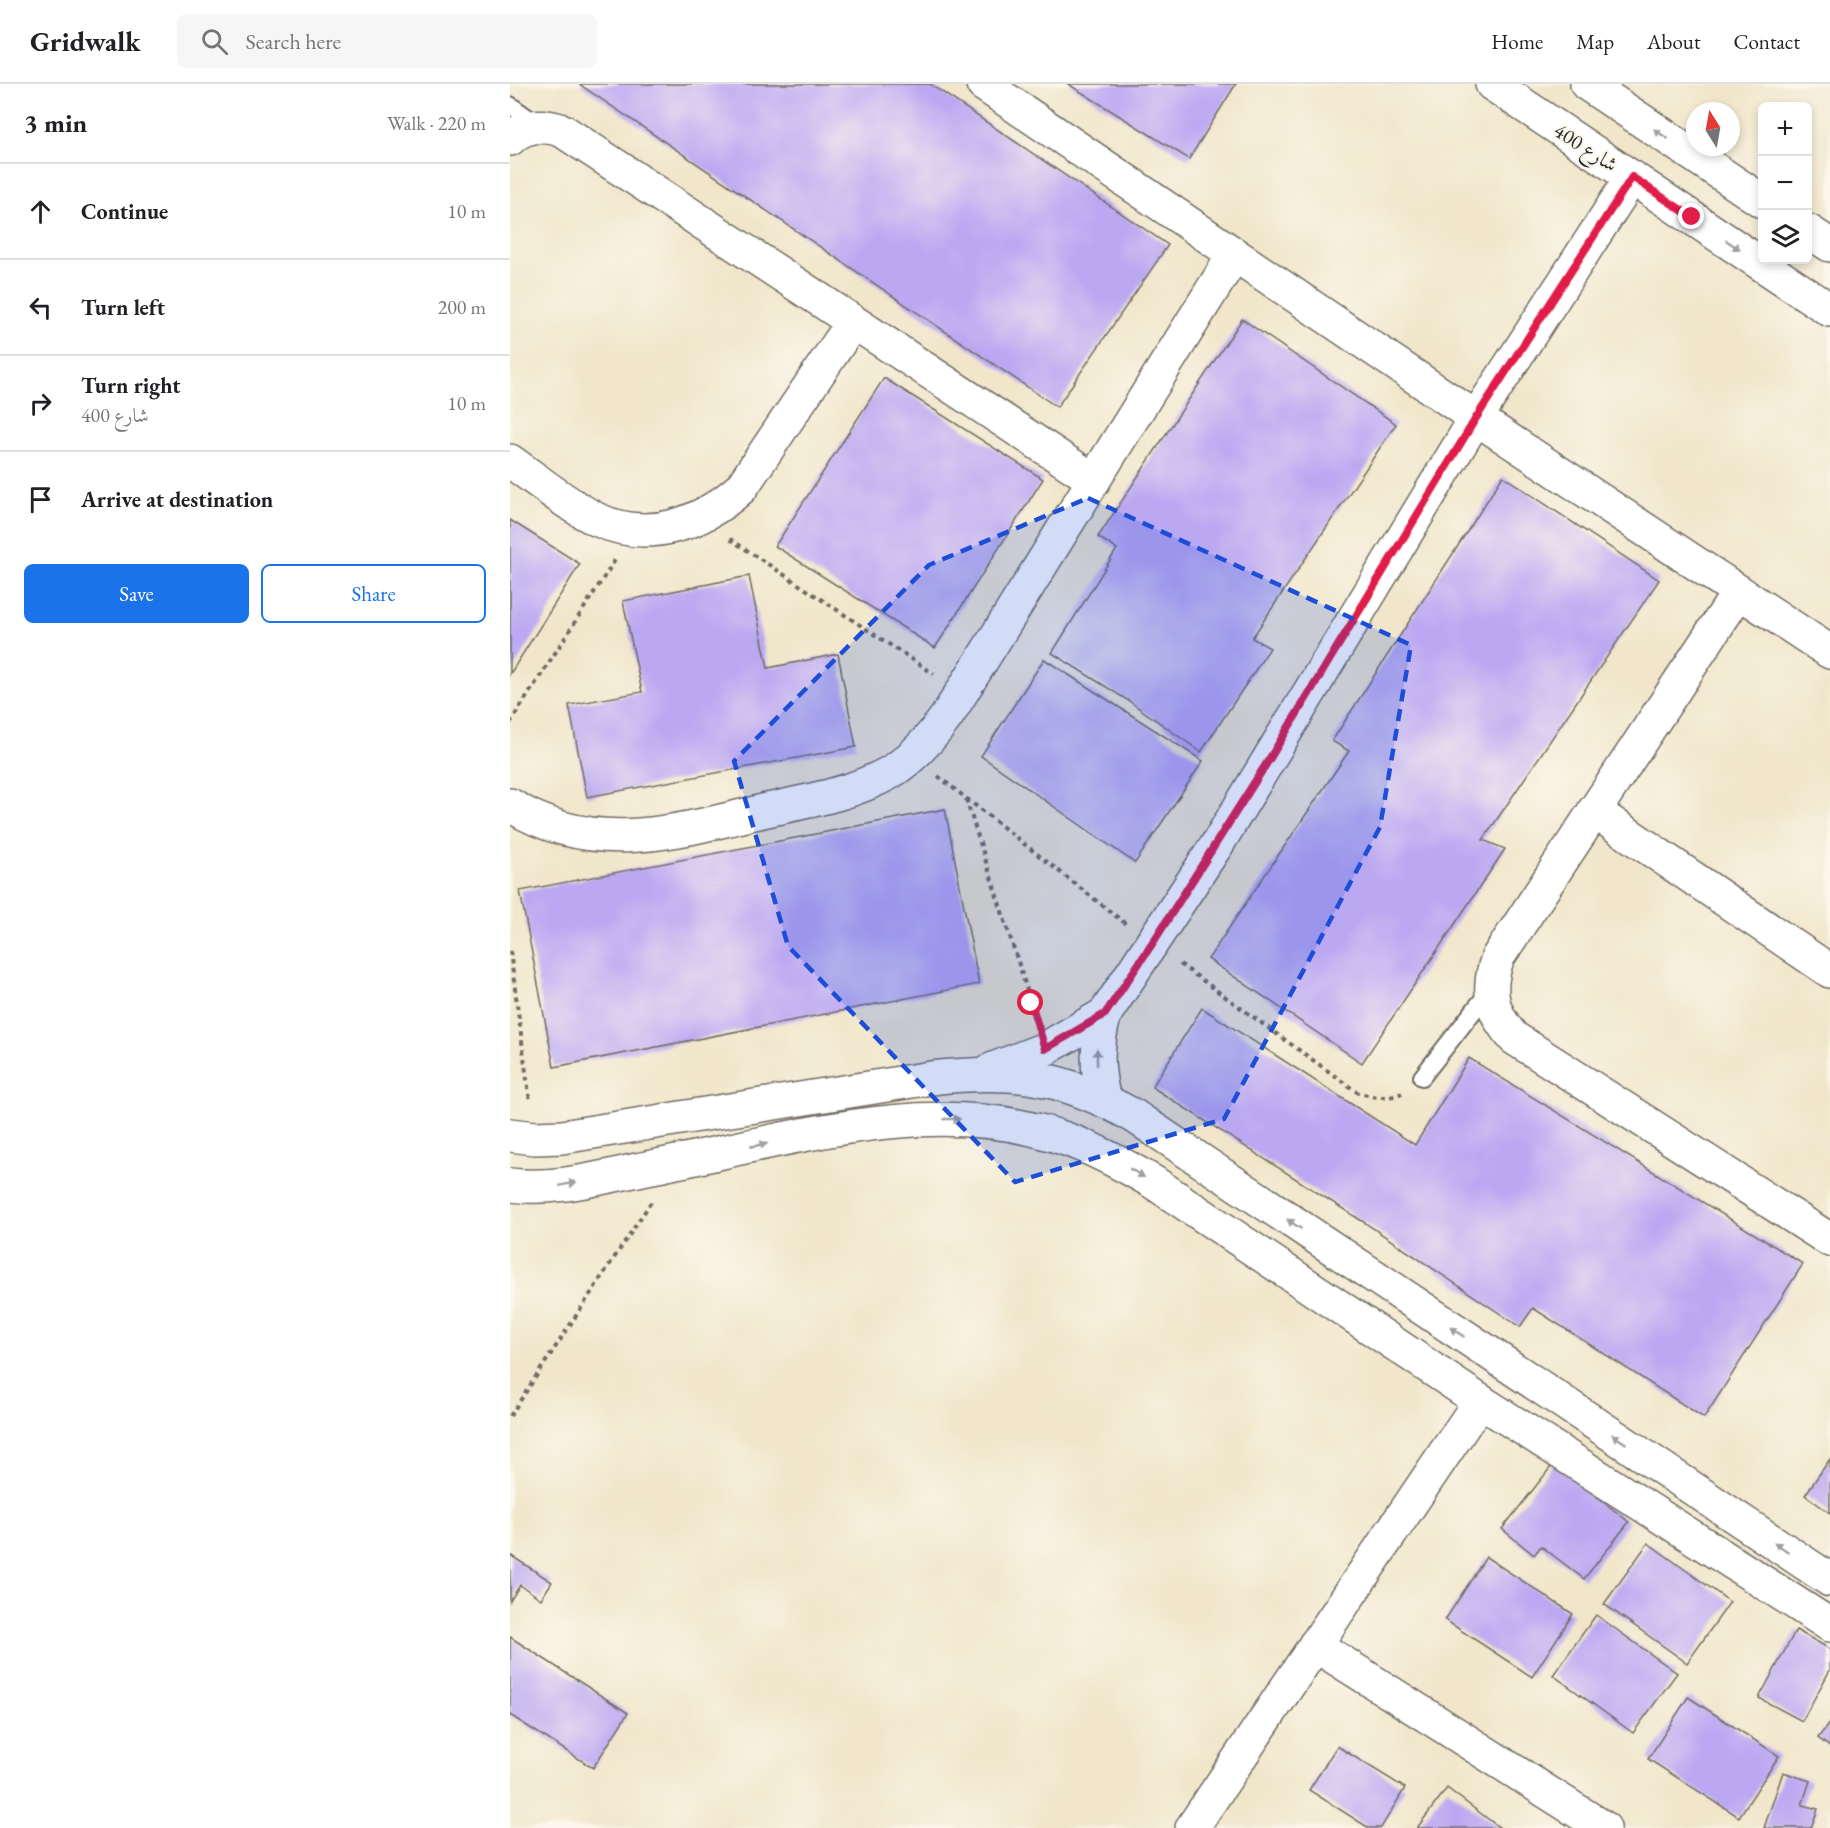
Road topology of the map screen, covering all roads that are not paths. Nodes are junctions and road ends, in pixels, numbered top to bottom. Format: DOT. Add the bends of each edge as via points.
graph roads {
  1 [pos="983,84"];
  2 [pos="1492,84"];
  3 [pos="1587,84"];
  4 [pos="510,105"];
  5 [pos="539,125"];
  6 [pos="510,139"];
  7 [pos="1632,177"];
  8 [pos="1758,198"];
  9 [pos="1812,234"];
  10 [pos="1830,245"];
  11 [pos="1234,255"];
  12 [pos="1830,310"];
  13 [pos="853,322"];
  14 [pos="1476,418"];
  15 [pos="510,461"];
  16 [pos="1094,480"];
  17 [pos="1739,592"];
  18 [pos="1830,652"];
  19 [pos="510,805"];
  20 [pos="1594,811"];
  21 [pos="1830,971"];
  22 [pos="1490,990"];
  23 [pos="1105,1014"];
  24 [pos="981,1072"];
  25 [pos="1422,1077"];
  26 [pos="1104,1099"];
  27 [pos="794,1100"];
  28 [pos="523,1137"];
  29 [pos="798,1138"];
  30 [pos="510,1185"];
  31 [pos="1830,1240"];
  32 [pos="1480,1401"];
  33 [pos="1825,1577"];
  34 [pos="1800,1604"];
  35 [pos="1830,1625"];
  36 [pos="1315,1645"];
  37 [pos="1192,1828"];
  38 [pos="1604,1828"];
  1 -- 11 [label="street"];
  2 -- 7 [label="street, شارع 400"];
  8 -- 3 [label="street, one-way"];
  4 -- 5 [label="lane"];
  5 -- 6 [label="street"];
  5 -- 13 [label="street" via="563,131"];
  7 -- 12 [label="street, شارع 400, one-way"];
  7 -- 14 [label="street"];
  9 -- 10 [label="street"];
  11 -- 14 [label="street"];
  11 -- 16 [label="street"];
  13 -- 15 [label="street" via="741,488 700,519 668,528 635,530 597,519"];
  13 -- 16 [label="street"];
  14 -- 17 [label="street"];
  14 -- 23 [label="street" via="1275,750"];
  16 -- 19 [label="street" via="932,737 891,772 842,793 653,835 598,836 571,831"];
  17 -- 18 [label="street"];
  17 -- 20 [label="street"];
  20 -- 21 [label="street"];
  20 -- 22 [label="street" via="1498,957"];
  22 -- 25 [label="lane"];
  22 -- 31 [label="street" via="1497,1016 1514,1038"];
  23 -- 24 [label="street" via="1045,1049"];
  26 -- 23 [label="street, one-way" via="1097,1057"];
  24 -- 26 [label="street" via="1045,1079"];
  24 -- 27 [label="street"];
  33 -- 26 [label="street, one-way"];
  27 -- 28 [label="street" via="562,1137"];
  27 -- 29 [label="street"];
  30 -- 29 [label="street, one-way" via="554,1187"];
  29 -- 32 [label="street, one-way" via="914,1119 1014,1125 1063,1138 1109,1157 1153,1182"];
  32 -- 34 [label="street"];
  32 -- 36 [label="street"];
  33 -- 34 [label="street"];
  34 -- 35 [label="street"];
  36 -- 37 [label="street"];
  36 -- 38 [label="street"];
}
